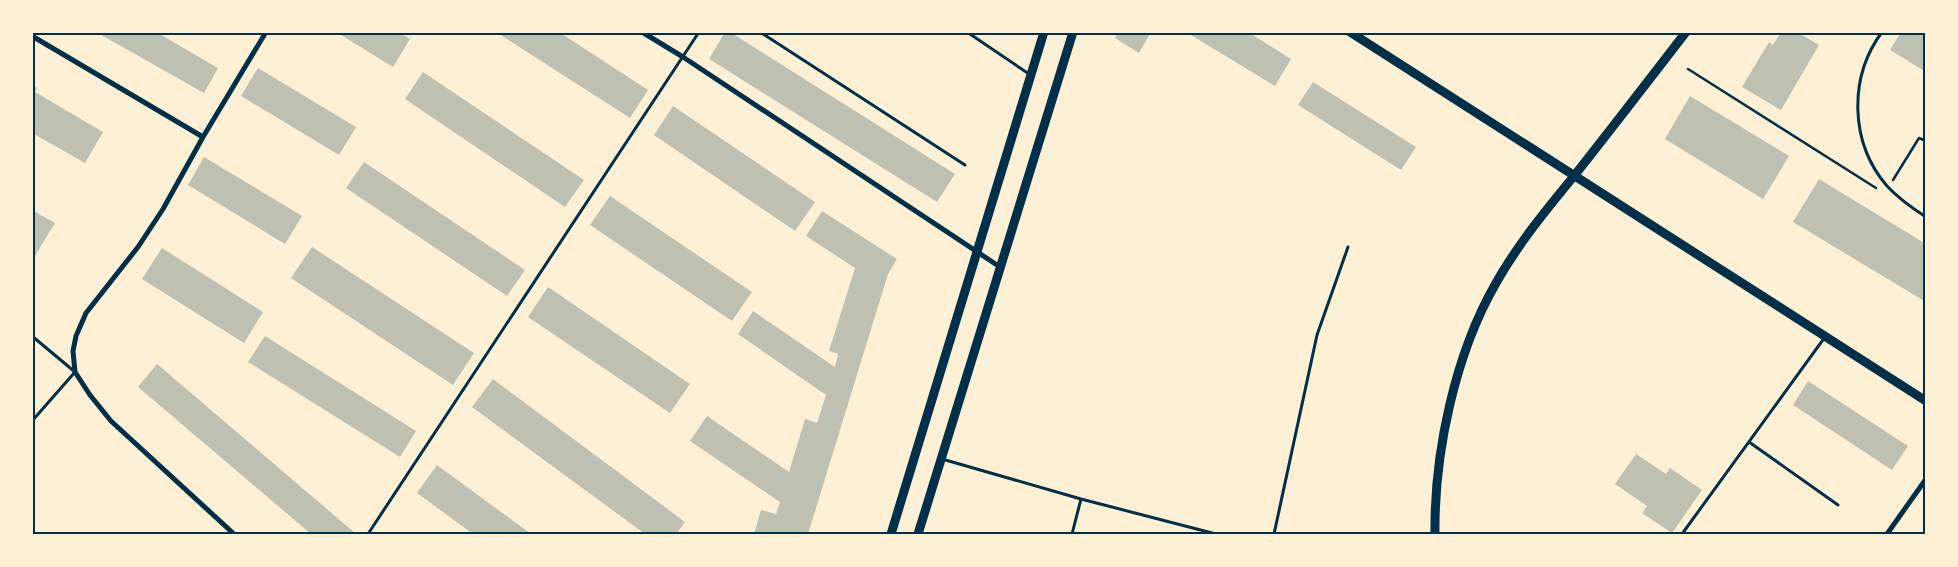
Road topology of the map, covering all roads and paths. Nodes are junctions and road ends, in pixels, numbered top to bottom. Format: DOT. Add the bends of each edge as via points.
graph roads {
  1 [pos="266,32"];
  2 [pos="642,32"];
  3 [pos="699,32"];
  4 [pos="760,32"];
  5 [pos="967,32"];
  6 [pos="1044,32"];
  7 [pos="1073,32"];
  8 [pos="1350,32"];
  9 [pos="1686,32"];
  10 [pos="1882,32"];
  11 [pos="32,36"];
  12 [pos="683,57"];
  13 [pos="1688,69"];
  14 [pos="1031,76"];
  15 [pos="204,137"];
  16 [pos="1926,141"];
  17 [pos="965,165"];
  18 [pos="1574,176"];
  19 [pos="1888,188"];
  20 [pos="1926,218"];
  21 [pos="1348,247"];
  22 [pos="978,254"];
  23 [pos="1000,267"];
  24 [pos="32,336"];
  25 [pos="1825,336"];
  26 [pos="75,372"];
  27 [pos="1926,401"];
  28 [pos="32,421"];
  29 [pos="1748,442"];
  30 [pos="941,458"];
  31 [pos="1926,480"];
  32 [pos="1081,499"];
  33 [pos="1838,505"];
  34 [pos="234,534"];
  35 [pos="368,534"];
  36 [pos="892,534"];
  37 [pos="918,534"];
  38 [pos="1072,534"];
  39 [pos="1216,534"];
  40 [pos="1274,534"];
  41 [pos="1435,534"];
  42 [pos="1682,534"];
  43 [pos="1887,534"];
  1 -- 15 [label="street"];
  2 -- 12 [label="street"];
  3 -- 12 [label="lane"];
  4 -- 17 [label="lane"];
  5 -- 14 [label="lane"];
  6 -- 14 [label="street"];
  7 -- 23 [label="street"];
  8 -- 18 [label="street"];
  9 -- 18 [label="street"];
  10 -- 19 [label="lane" via="1861,74 1857,122 1869,159"];
  11 -- 15 [label="street"];
  12 -- 22 [label="street"];
  12 -- 35 [label="lane"];
  13 -- 19 [label="path" via="1875,188"];
  14 -- 22 [label="street"];
  15 -- 26 [label="street" via="164,209 86,313 73,351"];
  16 -- 19 [label="path" via="1919,138"];
  18 -- 25 [label="street"];
  18 -- 41 [label="street" via="1533,226 1496,284 1466,352 1444,428"];
  19 -- 20 [label="lane"];
  21 -- 40 [label="lane" via="1317,335"];
  22 -- 23 [label="street"];
  22 -- 36 [label="street"];
  23 -- 30 [label="street"];
  24 -- 26 [label="lane"];
  25 -- 27 [label="street"];
  25 -- 29 [label="lane"];
  26 -- 28 [label="lane"];
  26 -- 34 [label="street" via="111,421"];
  29 -- 33 [label="lane"];
  29 -- 42 [label="lane"];
  30 -- 32 [label="lane"];
  30 -- 37 [label="street"];
  31 -- 43 [label="street"];
  32 -- 38 [label="lane"];
  32 -- 39 [label="lane"];
}
